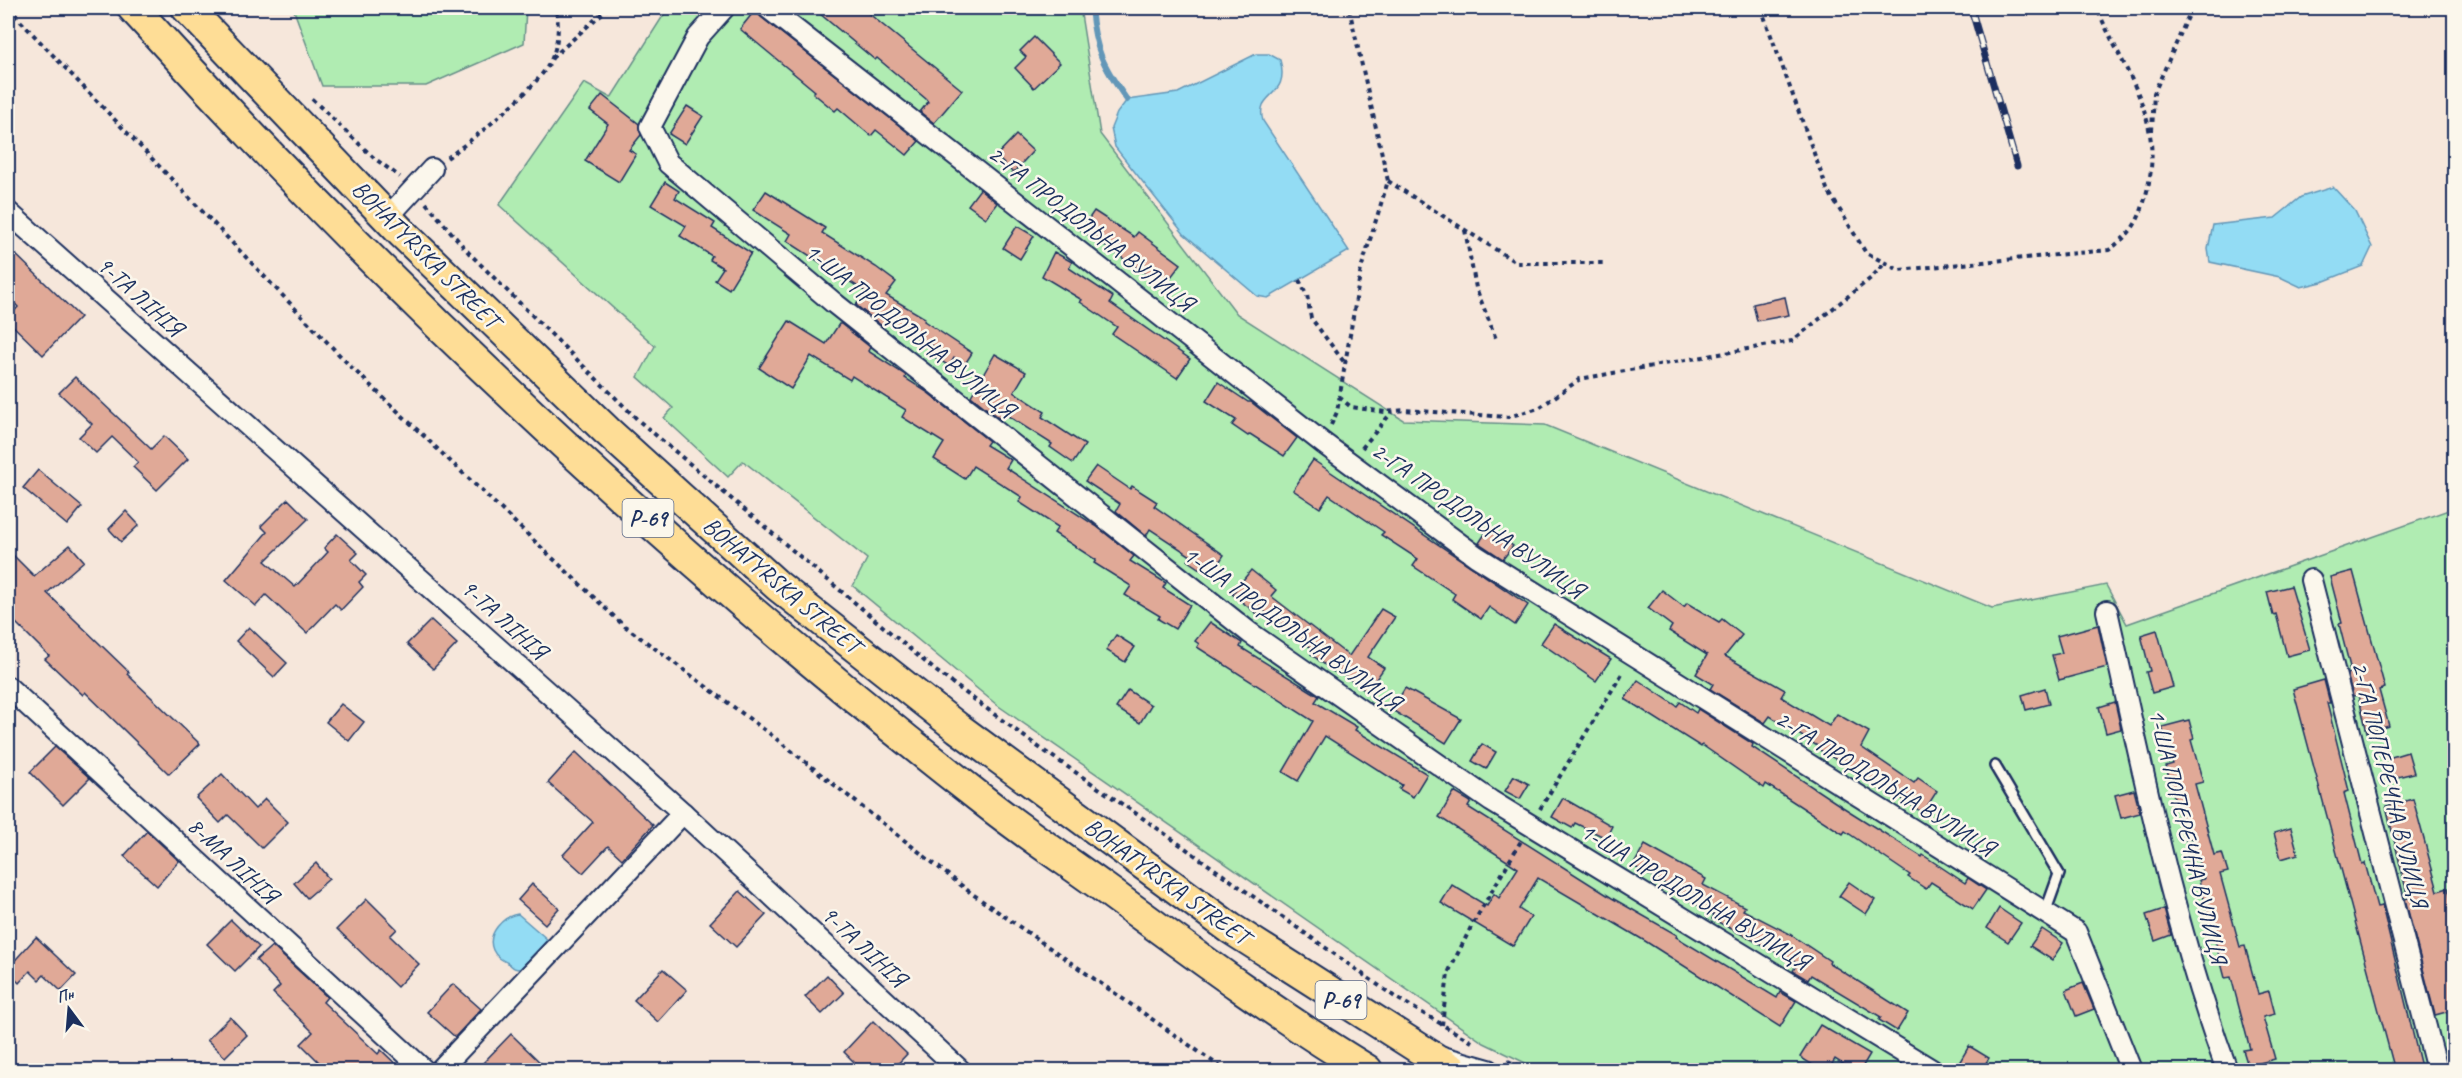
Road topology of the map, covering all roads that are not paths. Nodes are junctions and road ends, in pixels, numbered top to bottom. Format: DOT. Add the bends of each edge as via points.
graph roads {
  1 [pos="133,8"];
  2 [pos="187,8"];
  3 [pos="724,8"];
  4 [pos="768,8"];
  5 [pos="432,169"];
  6 [pos="8,212"];
  7 [pos="387,218"];
  8 [pos="2311,580"];
  9 [pos="2107,611"];
  10 [pos="8,687"];
  11 [pos="1995,766"];
  12 [pos="683,813"];
  13 [pos="2045,913"];
  14 [pos="1422,1051"];
  15 [pos="1495,1064"];
  16 [pos="424,1071"];
  17 [pos="440,1071"];
  18 [pos="960,1071"];
  19 [pos="1367,1071"];
  20 [pos="1453,1071"];
  21 [pos="1932,1071"];
  22 [pos="2130,1071"];
  23 [pos="2227,1071"];
  24 [pos="2437,1071"];
  1 -- 19 [label="main road, BOHATYRSKA STREET / Р-69" via="375,264 548,429 760,619 986,803 1216,970"];
  2 -- 7 [label="main road, BOHATYRSKA STREET / Р-69"];
  3 -- 21 [label="street, 1-ША ПРОДОЛЬНА ВУЛИЦЯ" via="698,38 650,127 668,163 834,303 1250,633 1491,801"];
  4 -- 13 [label="street, 2-ГА ПРОДОЛЬНА ВУЛИЦЯ" via="1323,443 1476,556"];
  5 -- 7 [label="street"];
  6 -- 12 [label="street, 9-ТА ЛІНІЯ"];
  7 -- 14 [label="main road, BOHATYRSKA STREET / Р-69" via="607,431 778,586 958,728 1230,928"];
  8 -- 24 [label="street, 2-ГА ПОПЕРЕЧНА ВУЛИЦЯ"];
  9 -- 23 [label="street, 1-ША ПОПЕРЕЧНА ВУЛИЦЯ" via="2170,884"];
  10 -- 16 [label="street, 8-МА ЛІНІЯ"];
  11 -- 13 [label="lane" via="2059,874"];
  12 -- 17 [label="street"];
  12 -- 18 [label="street, 9-ТА ЛІНІЯ"];
  13 -- 22 [label="street, 2-ГА ПРОДОЛЬНА ВУЛИЦЯ" via="2076,932"];
  14 -- 15 [label="street"];
  14 -- 20 [label="main road, BOHATYRSKA STREET / Р-69"];
}
